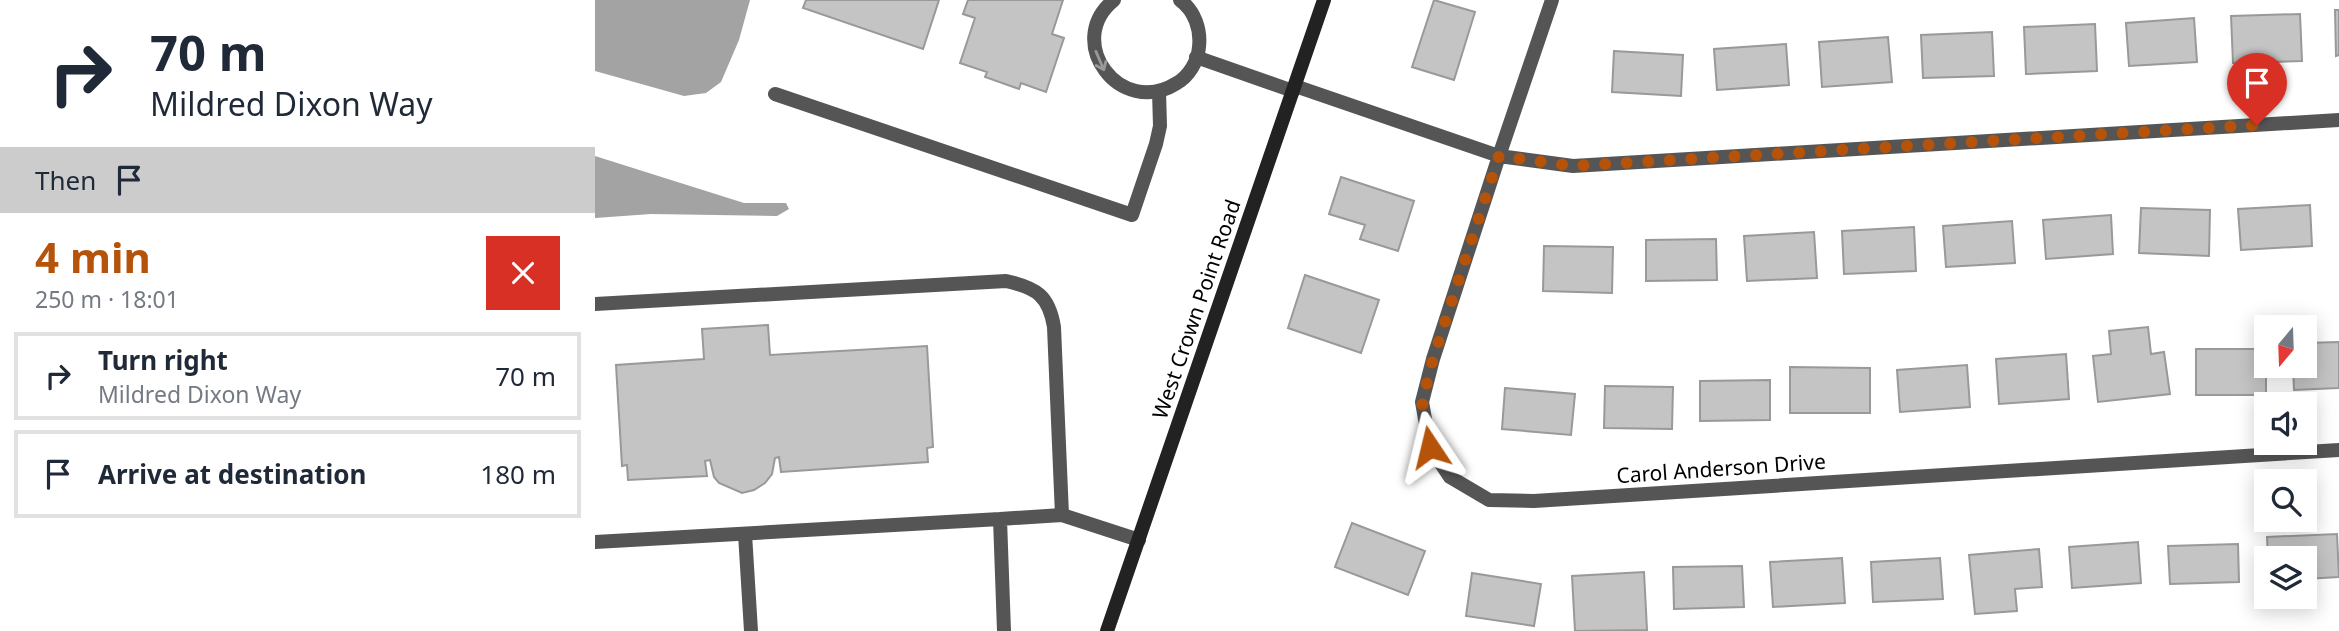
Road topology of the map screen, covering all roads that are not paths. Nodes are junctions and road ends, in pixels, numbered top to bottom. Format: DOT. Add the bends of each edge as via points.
graph roads {
  1 [pos="1114,0"];
  2 [pos="1324,0"];
  3 [pos="1552,0"];
  4 [pos="1189,3"];
  5 [pos="1196,57"];
  6 [pos="1294,88"];
  7 [pos="1160,91"];
  8 [pos="775,94"];
  9 [pos="2339,120"];
  10 [pos="1499,156"];
  11 [pos="595,304"];
  12 [pos="2339,450"];
  13 [pos="1062,515"];
  14 [pos="1000,519"];
  15 [pos="745,534"];
  16 [pos="1139,540"];
  17 [pos="595,542"];
  18 [pos="751,631"];
  19 [pos="1003,631"];
  20 [pos="1107,631"];
  1 -- 7 [label="street, one-way" via="1098,20 1094,37 1103,70 1131,91"];
  2 -- 6 [label="street, West Crown Point Road"];
  3 -- 10 [label="street, Carol Anderson Drive"];
  4 -- 5 [label="street" via="1200,34"];
  5 -- 6 [label="street"];
  5 -- 7 [label="street" via="1181,81"];
  6 -- 10 [label="street"];
  6 -- 16 [label="street, West Crown Point Road"];
  7 -- 8 [label="street" via="1156,144 1132,215"];
  9 -- 10 [label="street" via="1573,166"];
  10 -- 12 [label="street, Carol Anderson Drive" via="1422,402 1430,447 1450,477 1489,500 1534,501"];
  11 -- 13 [label="street" via="1006,281 1024,285 1051,307"];
  13 -- 14 [label="street"];
  13 -- 16 [label="street"];
  14 -- 15 [label="street"];
  14 -- 19 [label="street"];
  15 -- 17 [label="street"];
  15 -- 18 [label="street"];
  16 -- 20 [label="street, West Crown Point Road"];
}
